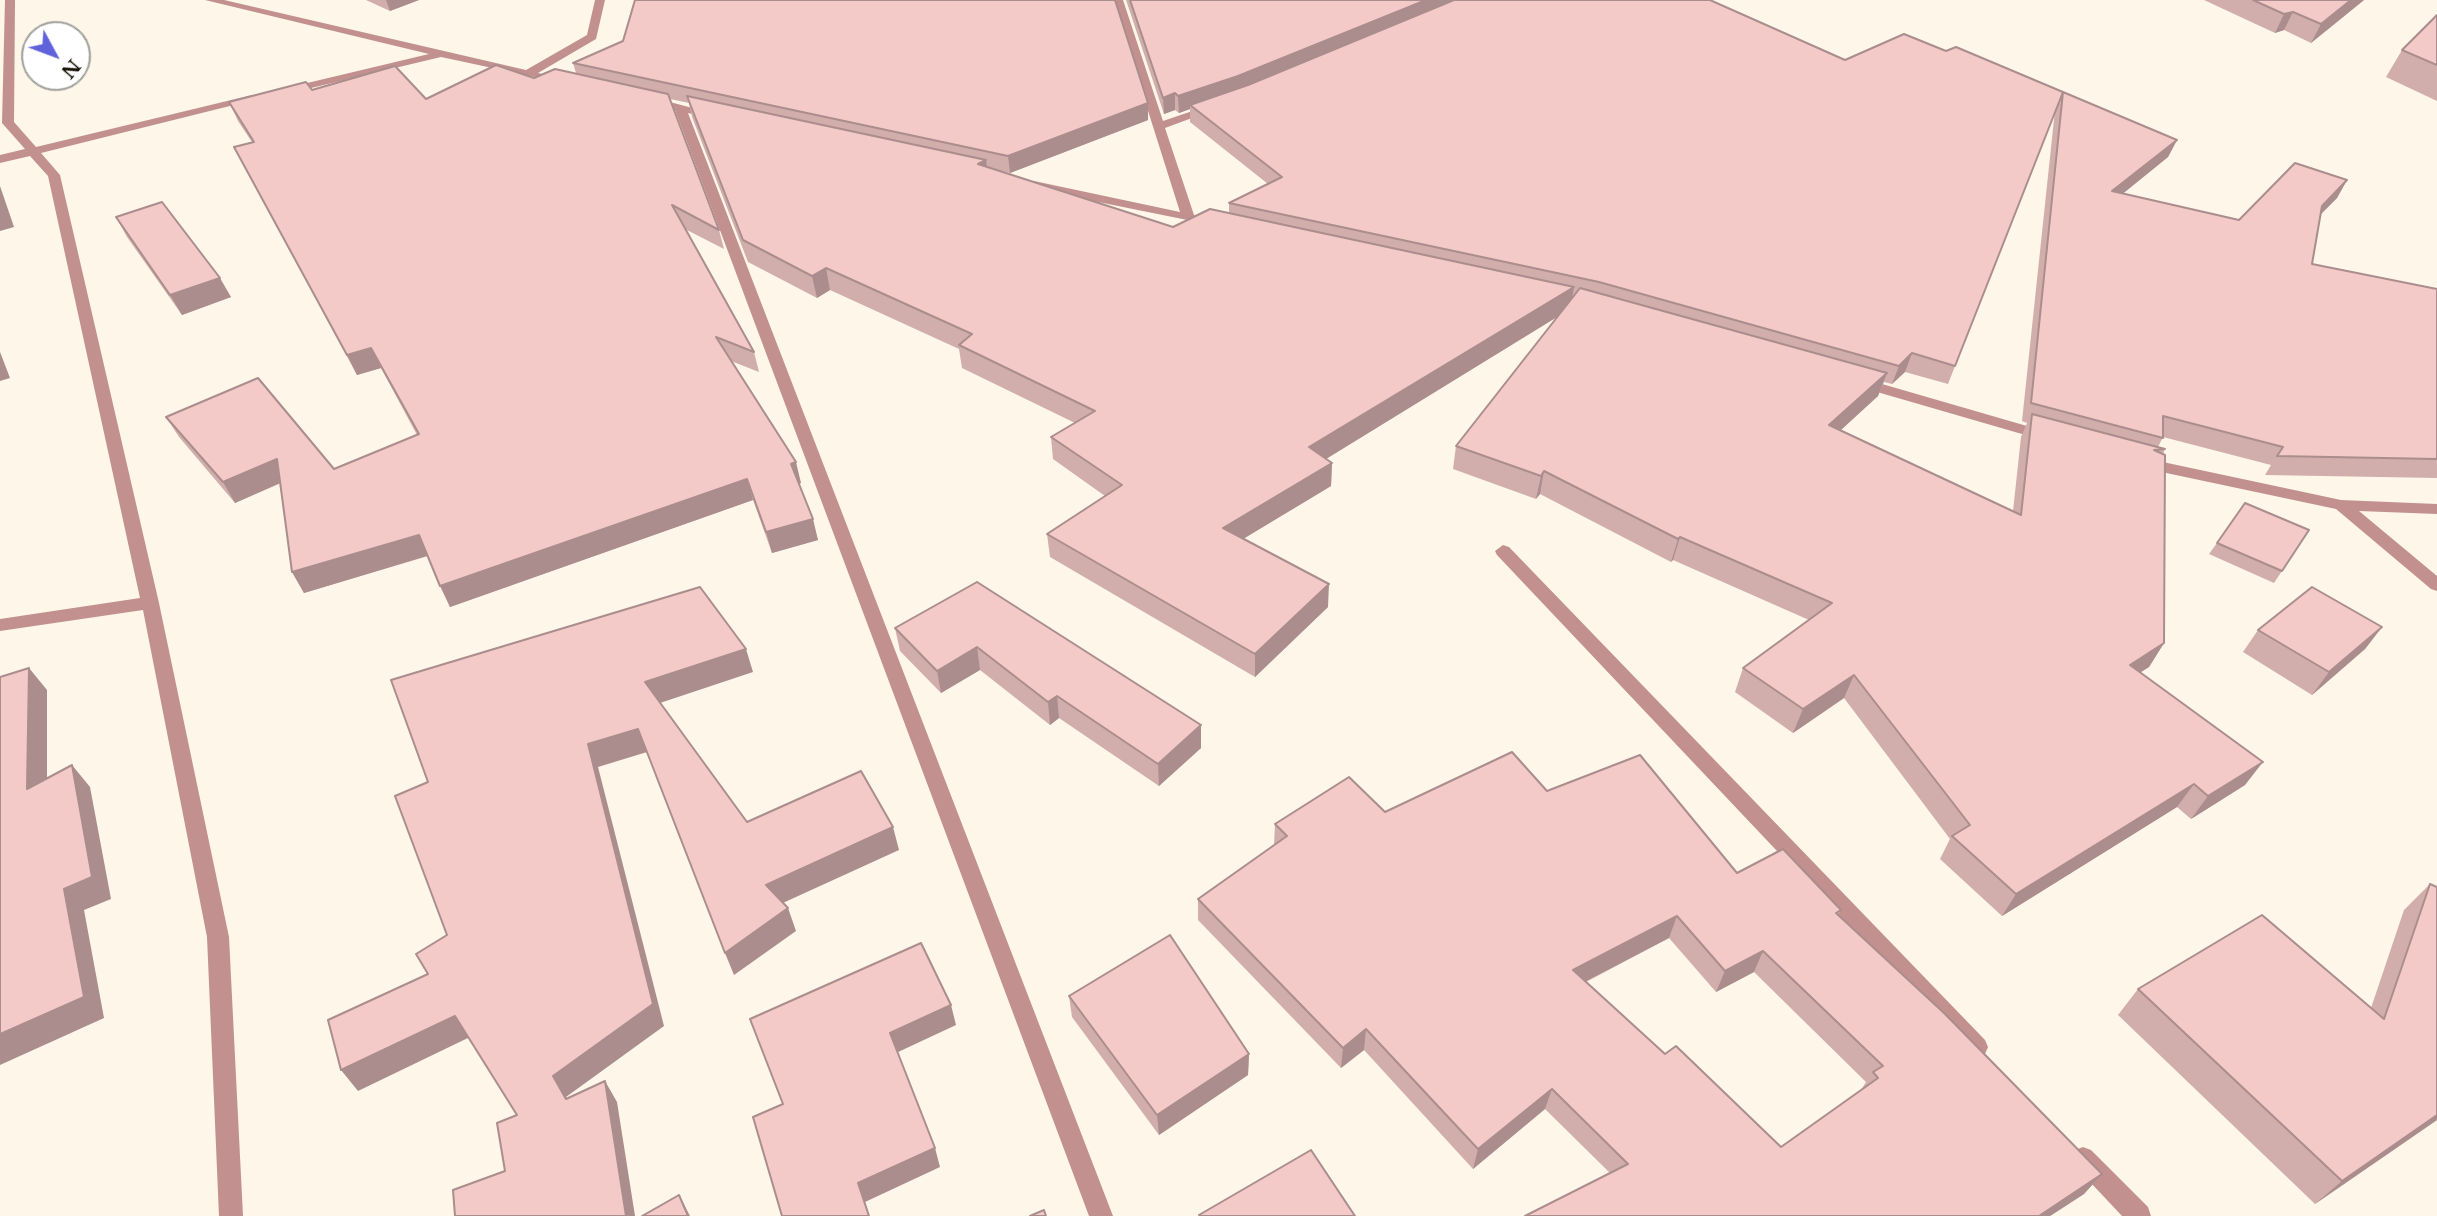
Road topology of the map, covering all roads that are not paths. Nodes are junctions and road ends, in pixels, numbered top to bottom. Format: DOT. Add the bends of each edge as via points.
graph roads {
  1 [pos="9,0"];
  2 [pos="210,0"];
  3 [pos="600,0"];
  4 [pos="1118,0"];
  5 [pos="442,54"];
  6 [pos="527,74"];
  7 [pos="578,85"];
  8 [pos="642,99"];
  9 [pos="1231,101"];
  10 [pos="680,107"];
  11 [pos="733,119"];
  12 [pos="1159,126"];
  13 [pos="32,151"];
  14 [pos="0,159"];
  15 [pos="1014,180"];
  16 [pos="1188,218"];
  17 [pos="1228,227"];
  18 [pos="1842,378"];
  19 [pos="2055,439"];
  20 [pos="2135,461"];
  21 [pos="2341,505"];
  22 [pos="2437,509"];
  23 [pos="1503,551"];
  24 [pos="2437,585"];
  25 [pos="150,603"];
  26 [pos="0,625"];
  27 [pos="1994,1065"];
  28 [pos="2071,1146"];
  29 [pos="231,1216"];
  30 [pos="1101,1216"];
  31 [pos="2139,1216"];
  1 -- 13 [label="street" via="8,123"];
  2 -- 5 [label="street"];
  3 -- 6 [label="street" via="592,37"];
  4 -- 12 [label="street"];
  5 -- 6 [label="street"];
  5 -- 13 [label="street"];
  6 -- 7 [label="street"];
  8 -- 10 [label="street"];
  9 -- 12 [label="street"];
  10 -- 11 [label="street"];
  10 -- 30 [label="street"];
  12 -- 16 [label="street"];
  13 -- 14 [label="street"];
  13 -- 25 [label="street" via="54,175"];
  15 -- 16 [label="street"];
  16 -- 17 [label="street"];
  18 -- 19 [label="street"];
  20 -- 21 [label="street"];
  21 -- 22 [label="street"];
  21 -- 24 [label="street"];
  23 -- 27 [label="street"];
  25 -- 26 [label="street"];
  25 -- 29 [label="street" via="218,937"];
  28 -- 31 [label="street"];
}
